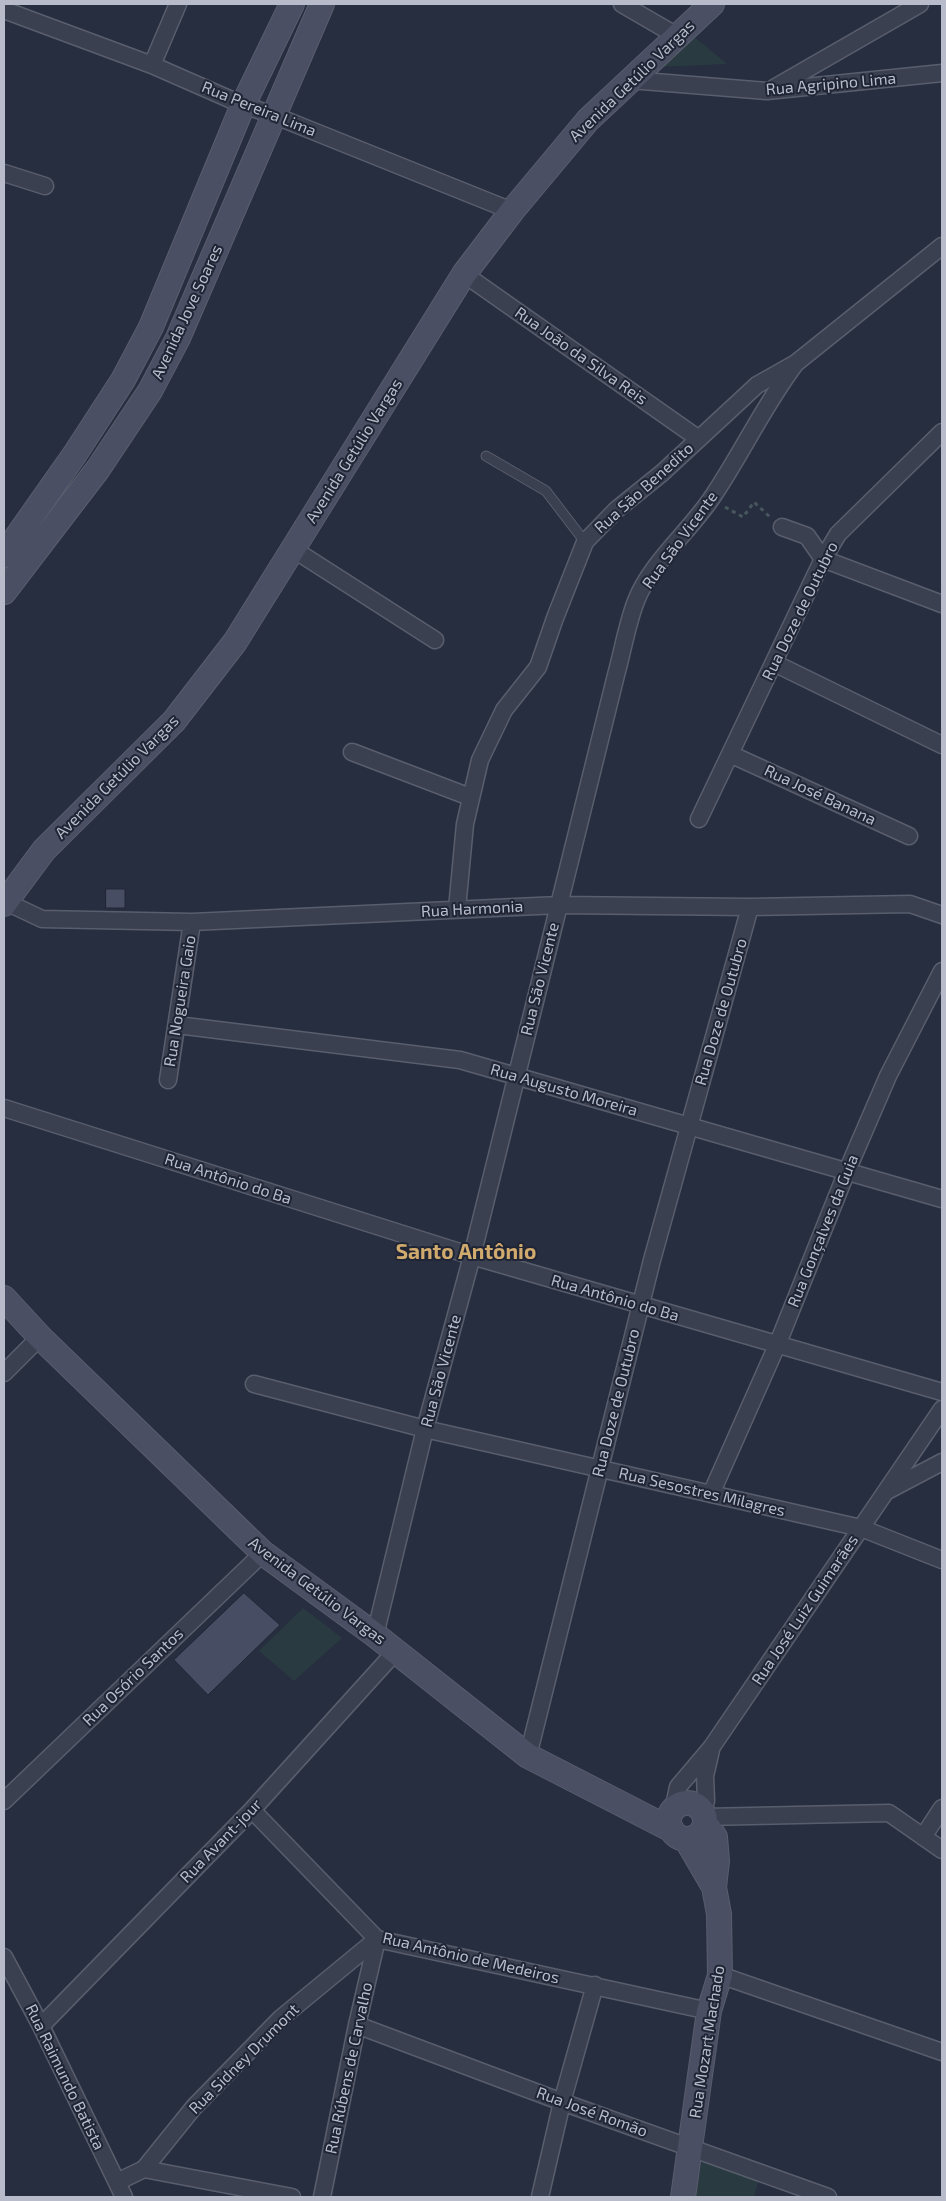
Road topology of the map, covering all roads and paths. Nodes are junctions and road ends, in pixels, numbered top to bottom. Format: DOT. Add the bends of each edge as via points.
graph roads {
  1 [pos="178,4"];
  2 [pos="292,4"];
  3 [pos="322,4"];
  4 [pos="622,4"];
  5 [pos="712,4"];
  6 [pos="920,4"];
  7 [pos="4,10"];
  8 [pos="677,36"];
  9 [pos="152,66"];
  10 [pos="942,73"];
  11 [pos="630,80"];
  12 [pos="767,91"];
  13 [pos="244,105"];
  14 [pos="273,115"];
  15 [pos="4,173"];
  16 [pos="45,186"];
  17 [pos="512,211"];
  18 [pos="942,246"];
  19 [pos="464,274"];
  20 [pos="796,363"];
  21 [pos="942,432"];
  22 [pos="698,439"];
  23 [pos="486,456"];
  24 [pos="712,499"];
  25 [pos="782,527"];
  26 [pos="585,542"];
  27 [pos="293,548"];
  28 [pos="4,555"];
  29 [pos="823,560"];
  30 [pos="4,592"];
  31 [pos="942,604"];
  32 [pos="435,640"];
  33 [pos="774,663"];
  34 [pos="942,745"];
  35 [pos="352,752"];
  36 [pos="730,754"];
  37 [pos="470,797"];
  38 [pos="699,819"];
  39 [pos="909,836"];
  40 [pos="4,902"];
  41 [pos="559,905"];
  42 [pos="750,907"];
  43 [pos="457,910"];
  44 [pos="942,915"];
  45 [pos="192,922"];
  46 [pos="942,971"];
  47 [pos="177,1025"];
  48 [pos="516,1076"];
  49 [pos="168,1080"];
  50 [pos="4,1108"];
  51 [pos="689,1126"];
  52 [pos="847,1171"];
  53 [pos="942,1199"];
  54 [pos="472,1256"];
  55 [pos="4,1298"];
  56 [pos="641,1305"];
  57 [pos="40,1337"];
  58 [pos="778,1343"];
  59 [pos="4,1373"];
  60 [pos="254,1384"];
  61 [pos="942,1392"];
  62 [pos="942,1409"];
  63 [pos="426,1428"];
  64 [pos="942,1462"];
  65 [pos="600,1468"];
  66 [pos="884,1492"];
  67 [pos="711,1494"];
  68 [pos="861,1528"];
  69 [pos="263,1554"];
  70 [pos="942,1560"];
  71 [pos="375,1634"];
  72 [pos="396,1651"];
  73 [pos="711,1748"];
  74 [pos="528,1756"];
  75 [pos="4,1801"];
  76 [pos="942,1808"];
  77 [pos="252,1810"];
  78 [pos="704,1817"];
  79 [pos="677,1827"];
  80 [pos="923,1837"];
  81 [pos="942,1850"];
  82 [pos="714,1887"];
  83 [pos="377,1939"];
  84 [pos="4,1957"];
  85 [pos="720,1975"];
  86 [pos="595,1985"];
  87 [pos="709,2011"];
  88 [pos="357,2025"];
  89 [pos="41,2026"];
  90 [pos="942,2052"];
  91 [pos="562,2102"];
  92 [pos="690,2147"];
  93 [pos="144,2169"];
  94 [pos="117,2182"];
  95 [pos="124,2197"];
  96 [pos="292,2197"];
  97 [pos="322,2197"];
  98 [pos="540,2197"];
  99 [pos="683,2197"];
  100 [pos="828,2197"];
  1 -- 9 [label="street"];
  2 -- 13 [label="street, Avenida Jove Soares"];
  3 -- 14 [label="street, Avenida Jove Soares"];
  4 -- 8 [label="street"];
  5 -- 8 [label="street, Avenida Getúlio Vargas"];
  6 -- 12 [label="street"];
  7 -- 9 [label="street, Rua Pereira Lima"];
  8 -- 11 [label="street, Avenida Getúlio Vargas"];
  9 -- 13 [label="street, Rua Pereira Lima"];
  10 -- 12 [label="street, Rua Agripino Lima"];
  11 -- 12 [label="street, Rua Agripino Lima"];
  11 -- 17 [label="street, Avenida Getúlio Vargas" via="588,120"];
  13 -- 14 [label="street, Rua Pereira Lima"];
  13 -- 28 [label="street, Avenida Jove Soares" via="151,327 127,372 75,454"];
  14 -- 17 [label="street, Rua Pereira Lima"];
  14 -- 30 [label="street, Avenida Jove Soares" via="178,338 150,391 98,469"];
  15 -- 16 [label="street"];
  17 -- 19 [label="street, Avenida Getúlio Vargas"];
  18 -- 20 [label="street, Rua São Benedito"];
  19 -- 22 [label="street, Rua João da Silva Reis"];
  19 -- 27 [label="street, Avenida Getúlio Vargas"];
  20 -- 22 [label="street, Rua São Benedito" via="758,385"];
  20 -- 24 [label="street, Rua São Vicente" via="776,389"];
  21 -- 29 [label="street, Rua Doze de Outubro" via="838,534"];
  22 -- 26 [label="street, Rua São Benedito" via="616,510"];
  23 -- 26 [label="lane" via="546,491"];
  24 -- 25 [label="path" via="743,517 754,502"];
  24 -- 41 [label="street, Rua São Vicente" via="659,562 636,600"];
  25 -- 29 [label="street" via="807,536"];
  26 -- 37 [label="street, Rua São Benedito" via="538,668 504,710 480,760"];
  27 -- 32 [label="street"];
  27 -- 40 [label="street, Avenida Getúlio Vargas" via="235,642 174,721 44,850"];
  29 -- 31 [label="street"];
  29 -- 33 [label="street, Rua Doze de Outubro"];
  33 -- 34 [label="street"];
  33 -- 36 [label="street, Rua Doze de Outubro"];
  35 -- 37 [label="street"];
  36 -- 38 [label="street, Rua Doze de Outubro"];
  36 -- 39 [label="street, Rua José Banana"];
  37 -- 43 [label="street, Rua São Benedito"];
  40 -- 45 [label="street, Rua Harmonia" via="42,919"];
  41 -- 42 [label="street, Rua Harmonia"];
  41 -- 43 [label="street, Rua Harmonia"];
  41 -- 48 [label="street, Rua São Vicente"];
  42 -- 44 [label="street, Rua Harmonia" via="910,904"];
  42 -- 51 [label="street, Rua Doze de Outubro"];
  43 -- 45 [label="street, Rua Harmonia"];
  45 -- 47 [label="street, Rua Nogueira Gaio"];
  46 -- 52 [label="street, Rua Gonçalves da Guia" via="888,1076"];
  47 -- 48 [label="street, Rua Augusto Moreira" via="460,1060"];
  47 -- 49 [label="street, Rua Nogueira Gaio"];
  48 -- 51 [label="street, Rua Augusto Moreira"];
  48 -- 54 [label="street, Rua São Vicente"];
  50 -- 54 [label="street, Rua Antônio do Ba"];
  51 -- 52 [label="street, Rua Augusto Moreira"];
  51 -- 56 [label="street, Rua Doze de Outubro"];
  52 -- 53 [label="street, Rua Augusto Moreira"];
  52 -- 58 [label="street, Rua Gonçalves da Guia"];
  54 -- 56 [label="street, Rua Antônio do Ba"];
  54 -- 63 [label="street, Rua São Vicente"];
  55 -- 57 [label="street, Avenida Getúlio Vargas"];
  56 -- 58 [label="street, Rua Antônio do Ba"];
  56 -- 65 [label="street, Rua Doze de Outubro"];
  57 -- 59 [label="street"];
  57 -- 69 [label="street, Avenida Getúlio Vargas"];
  58 -- 61 [label="street, Rua Antônio do Ba"];
  58 -- 67 [label="street, Rua Gonçalves da Guia"];
  60 -- 63 [label="street, Rua Sesostres Milagres"];
  62 -- 66 [label="street, Rua José Luiz Guimarães"];
  63 -- 65 [label="street, Rua Sesostres Milagres"];
  63 -- 71 [label="street, Rua São Vicente"];
  64 -- 66 [label="street"];
  65 -- 67 [label="street, Rua Sesostres Milagres"];
  65 -- 74 [label="street, Rua Doze de Outubro"];
  66 -- 68 [label="street, Rua José Luiz Guimarães"];
  67 -- 68 [label="street, Rua Sesostres Milagres"];
  68 -- 70 [label="street, Rua Sesostres Milagres"];
  68 -- 73 [label="street, Rua José Luiz Guimarães"];
  69 -- 71 [label="street, Avenida Getúlio Vargas"];
  69 -- 75 [label="street, Rua Osório Santos"];
  71 -- 72 [label="street, Avenida Getúlio Vargas"];
  72 -- 74 [label="street, Avenida Getúlio Vargas"];
  72 -- 77 [label="street, Rua Avant-jour"];
  73 -- 78 [label="street" via="705,1776"];
  73 -- 79 [label="street, Rua José Luiz Guimarães" via="678,1787"];
  74 -- 79 [label="street, Avenida Getúlio Vargas"];
  76 -- 80 [label="street"];
  77 -- 83 [label="street, Rua Antônio de Medeiros"];
  77 -- 89 [label="street, Rua Avant-jour"];
  78 -- 79 [label="street" via="698,1836"];
  78 -- 79 [label="street" via="689,1804 682,1804"];
  78 -- 80 [label="street" via="889,1813"];
  78 -- 82 [label="street, Rua Mozart Machado" via="715,1837"];
  79 -- 82 [label="street, Rua Mozart Machado"];
  80 -- 81 [label="street"];
  82 -- 85 [label="street, Rua Mozart Machado" via="720,1914"];
  83 -- 86 [label="street, Rua Antônio de Medeiros"];
  83 -- 88 [label="street, Rua Rúbens de Carvalho"];
  83 -- 93 [label="street, Rua Sidney Drumont" via="281,2018 194,2107"];
  84 -- 89 [label="street, Rua Raimundo Batista"];
  85 -- 87 [label="street, Rua Mozart Machado"];
  85 -- 90 [label="street"];
  86 -- 87 [label="street, Rua Antônio de Medeiros"];
  86 -- 91 [label="street"];
  87 -- 92 [label="street, Rua Mozart Machado"];
  88 -- 91 [label="street, Rua José Romão"];
  88 -- 97 [label="street, Rua Rúbens de Carvalho"];
  89 -- 94 [label="street, Rua Raimundo Batista"];
  91 -- 92 [label="street, Rua José Romão"];
  91 -- 98 [label="street"];
  92 -- 99 [label="street, Rua Mozart Machado"];
  92 -- 100 [label="street, Rua José Romão"];
  93 -- 94 [label="street, Rua Sidney Drumont"];
  93 -- 96 [label="street"];
  94 -- 95 [label="street, Rua Raimundo Batista"];
}
